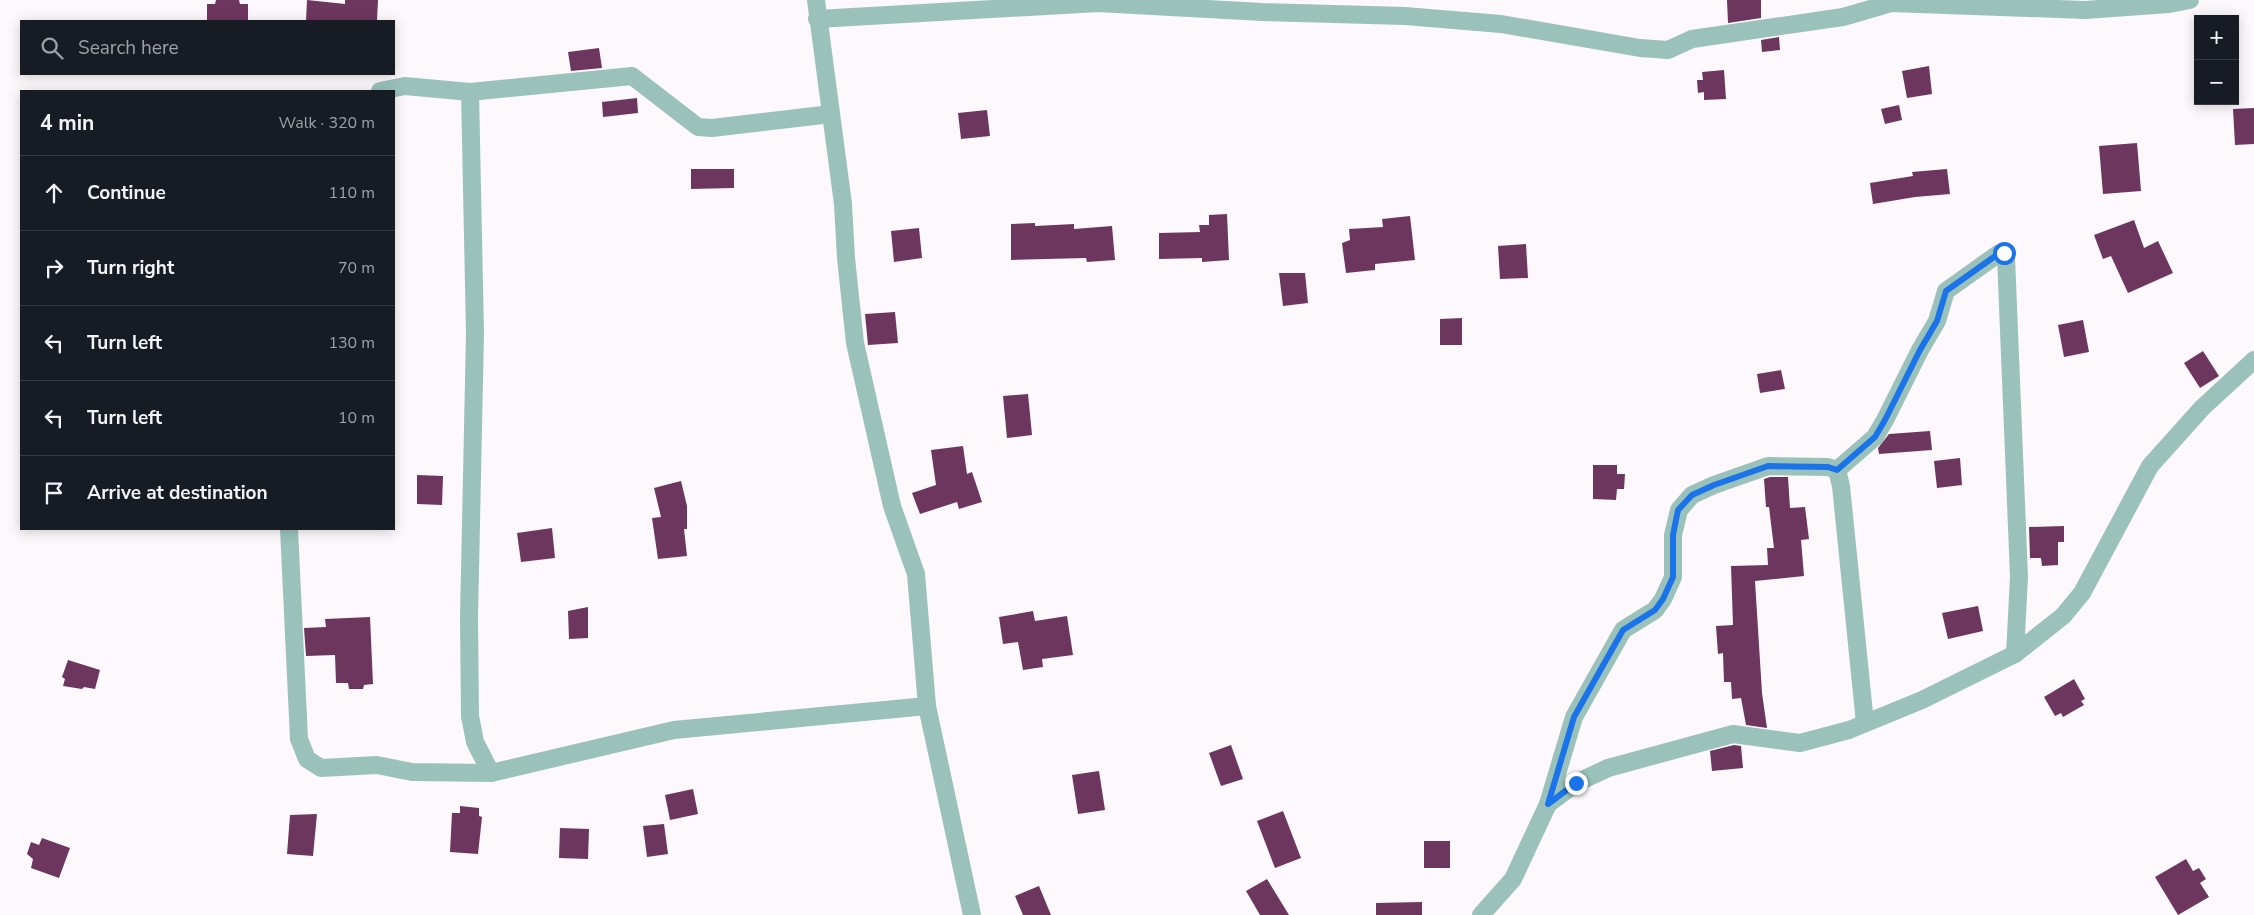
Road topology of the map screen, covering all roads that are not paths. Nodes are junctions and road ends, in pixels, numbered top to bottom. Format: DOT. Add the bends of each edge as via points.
graph roads {
  1 [pos="816,0"];
  2 [pos="2190,0"];
  3 [pos="817,19"];
  4 [pos="385,90"];
  5 [pos="470,92"];
  6 [pos="831,114"];
  7 [pos="2254,360"];
  8 [pos="1837,470"];
  9 [pos="289,530"];
  10 [pos="2015,654"];
  11 [pos="927,706"];
  12 [pos="1865,723"];
  13 [pos="492,773"];
  14 [pos="1548,804"];
  15 [pos="972,915"];
  16 [pos="1481,915"];
  1 -- 3 [label="street"];
  2 -- 3 [label="street" via="2085,10 1891,3 1843,17 1692,40 1668,50 1501,24 1415,17 1098,3"];
  3 -- 6 [label="street"];
  4 -- 5 [label="street" via="405,86"];
  5 -- 6 [label="street" via="632,76 698,127"];
  5 -- 13 [label="street" via="475,333 470,716 475,742"];
  6 -- 11 [label="street" via="843,204 855,343 892,506 916,574"];
  7 -- 10 [label="street" via="2202,408 2150,466 2082,593 2063,616"];
  8 -- 10 [label="street" via="1875,437 1937,321 1946,291 2004,253 2019,577"];
  8 -- 12 [label="street"];
  8 -- 14 [label="street" via="1768,466 1692,495 1678,510 1673,535 1673,577 1655,610 1623,630 1574,717"];
  9 -- 13 [label="street" via="299,739 308,759 320,768 377,765 412,772"];
  10 -- 12 [label="street" via="1922,700"];
  11 -- 13 [label="street" via="674,730"];
  11 -- 15 [label="street"];
  12 -- 14 [label="street" via="1800,743 1734,734 1608,768 1576,783"];
  14 -- 16 [label="street" via="1513,879"];
}
